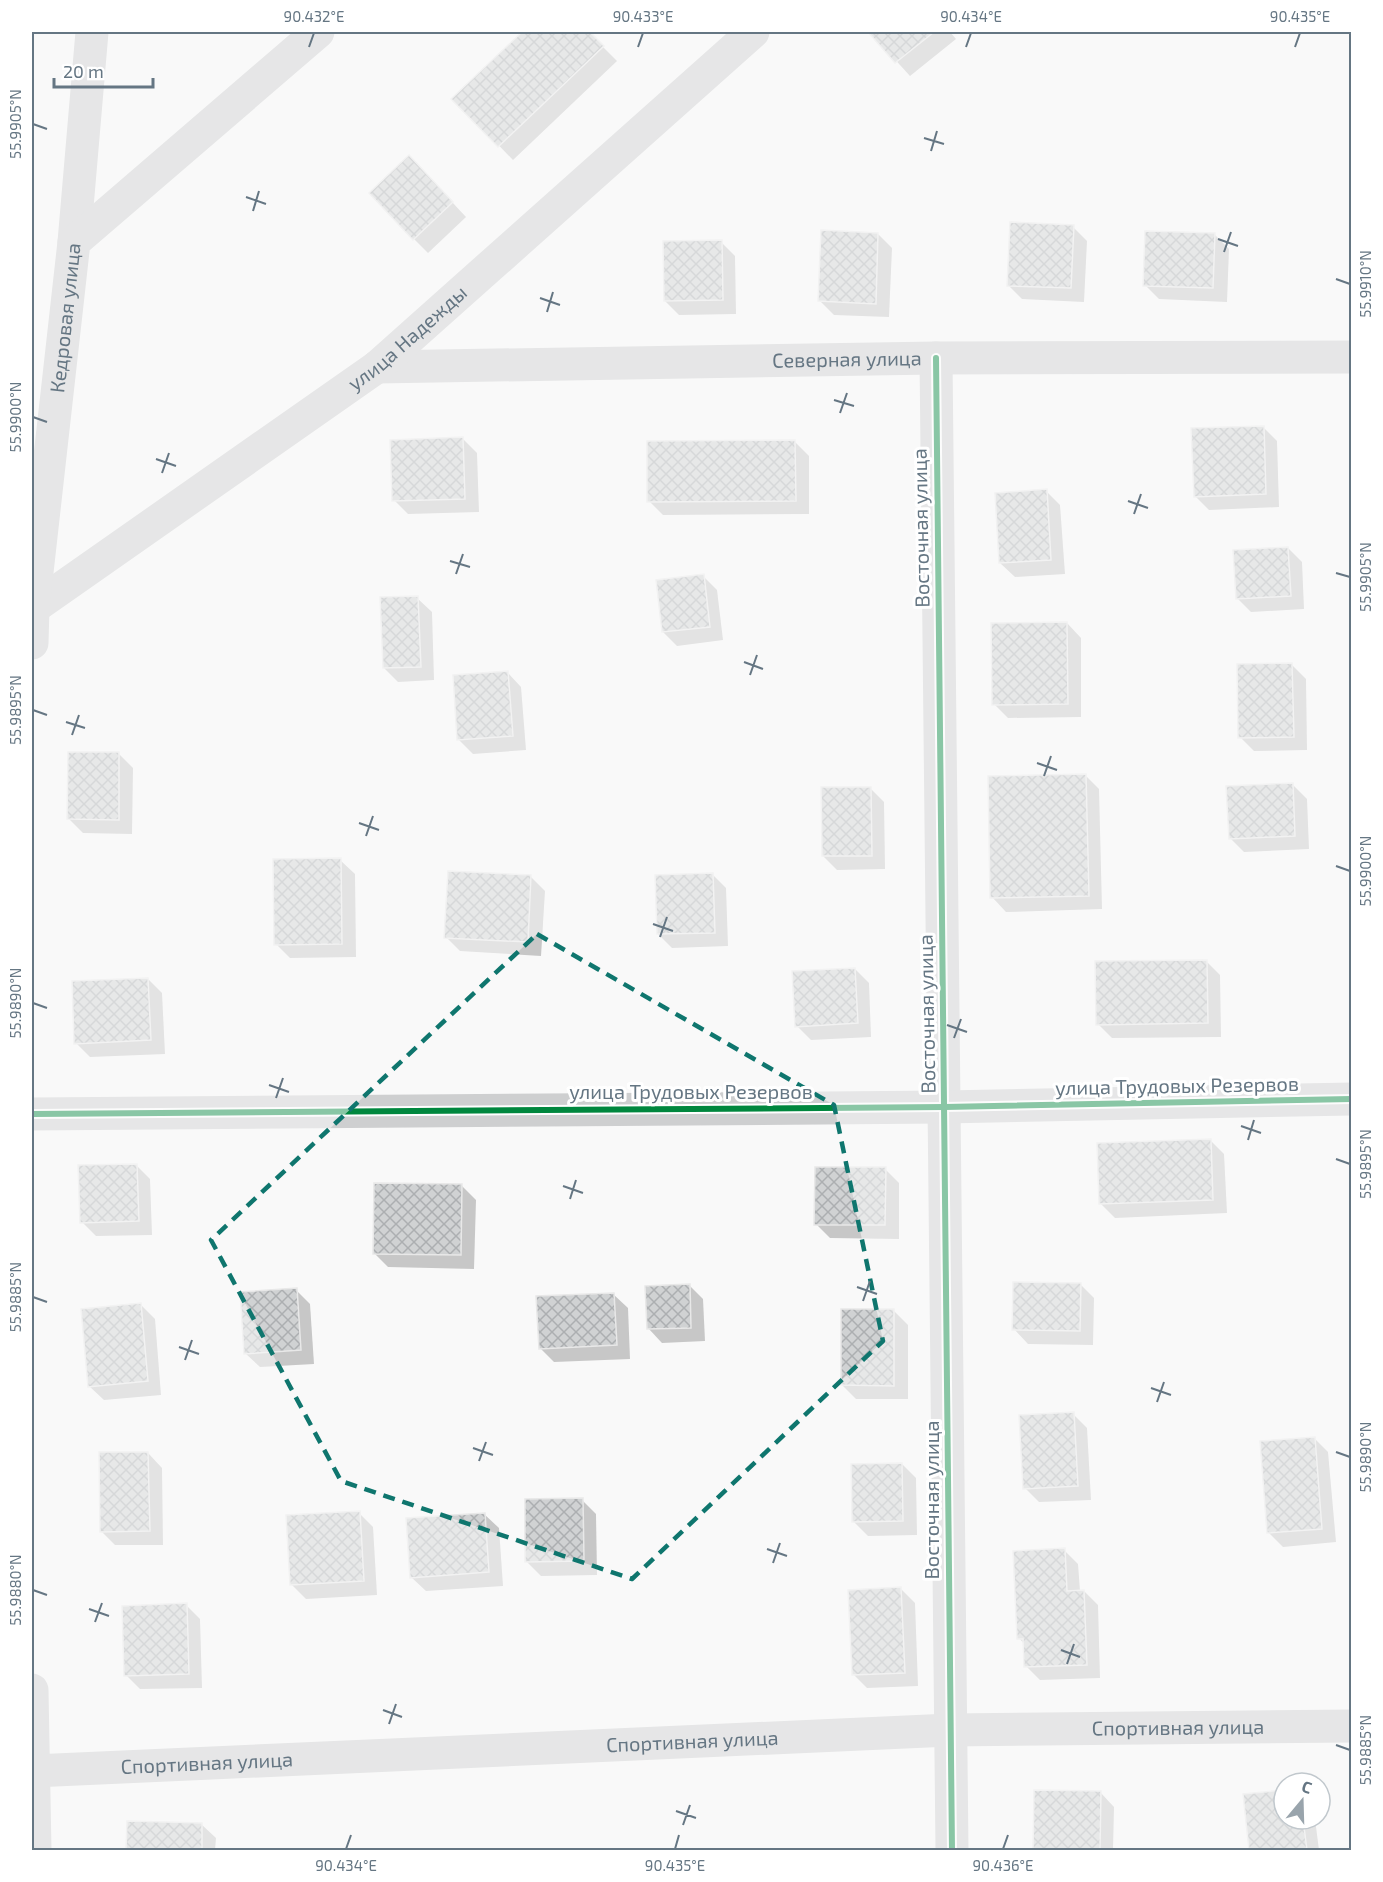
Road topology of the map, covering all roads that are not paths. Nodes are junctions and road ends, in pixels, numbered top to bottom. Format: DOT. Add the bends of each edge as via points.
graph roads {
  1 [pos="92,32"];
  2 [pos="318,32"];
  3 [pos="753,32"];
  4 [pos="74,242"];
  5 [pos="1352,357"];
  6 [pos="936,358"];
  7 [pos="377,367"];
  8 [pos="33,608"];
  9 [pos="32,643"];
  10 [pos="1352,1099"];
  11 [pos="945,1107"];
  12 [pos="32,1114"];
  13 [pos="32,1690"];
  14 [pos="1352,1726"];
  15 [pos="950,1730"];
  16 [pos="33,1771"];
  17 [pos="35,1851"];
  18 [pos="952,1851"];
  1 -- 4 [label="street"];
  2 -- 4 [label="street, Кедровая улица"];
  3 -- 7 [label="street, улица Надежды"];
  4 -- 8 [label="street, Кедровая улица"];
  5 -- 6 [label="street, Северная улица"];
  6 -- 7 [label="street, Северная улица"];
  6 -- 11 [label="street, Восточная улица"];
  7 -- 8 [label="street, улица Надежды"];
  8 -- 9 [label="street, Кедровая улица"];
  10 -- 11 [label="street, улица Трудовых Резервов"];
  11 -- 12 [label="street, улица Трудовых Резервов"];
  11 -- 15 [label="street, Восточная улица"];
  13 -- 16 [label="street"];
  14 -- 15 [label="street, Спортивная улица"];
  15 -- 16 [label="street, Спортивная улица"];
  15 -- 18 [label="street, Восточная улица"];
  16 -- 17 [label="street"];
}
